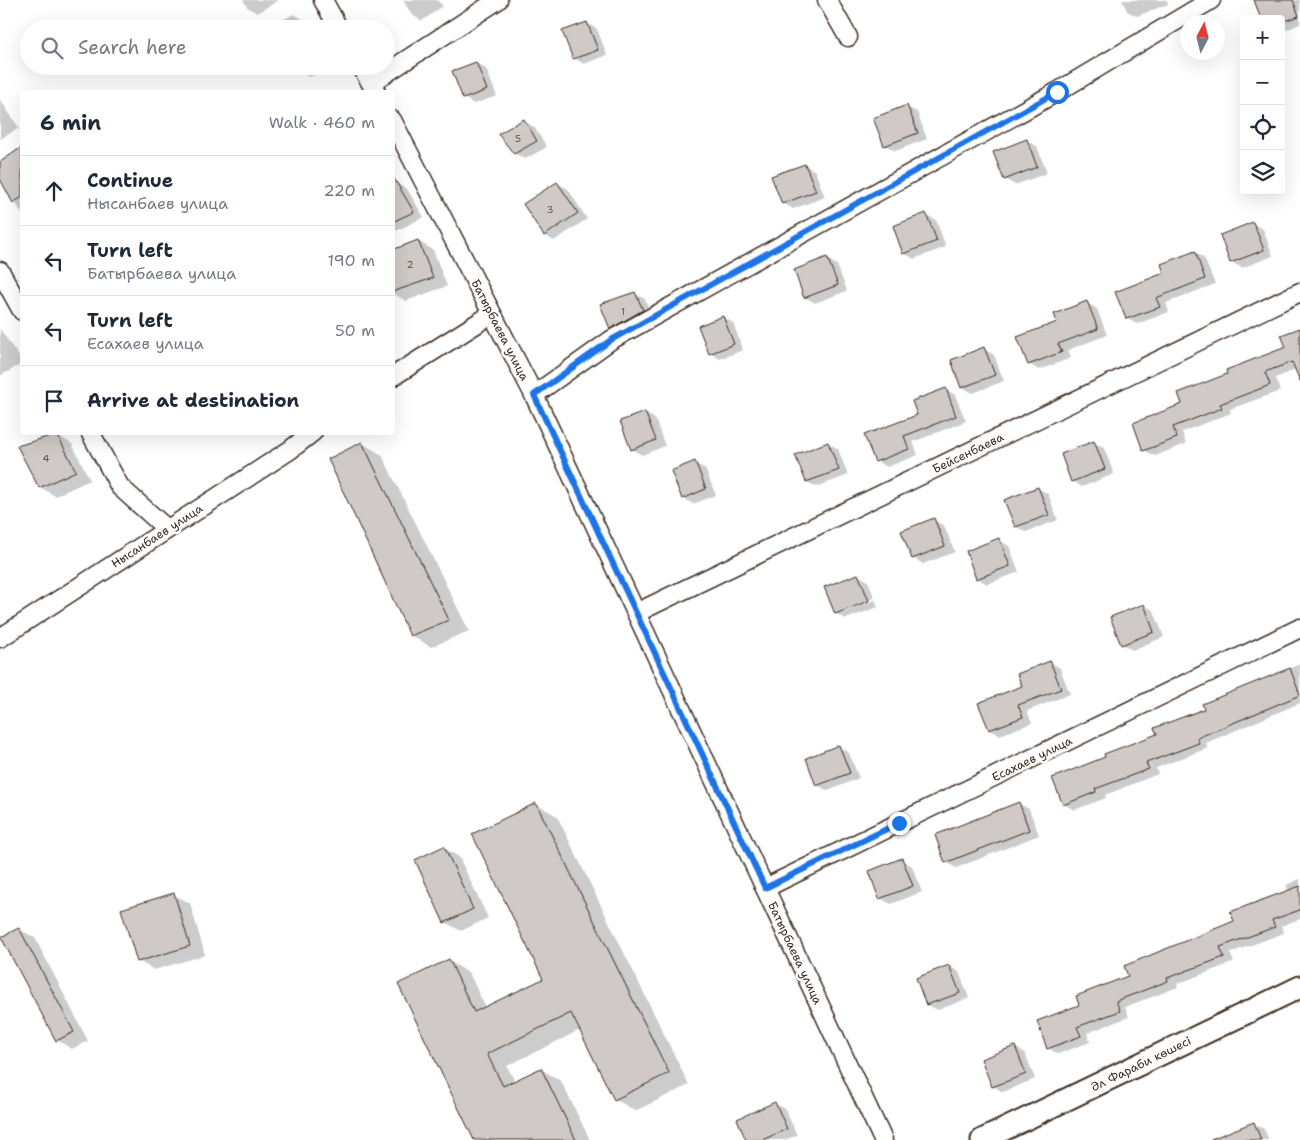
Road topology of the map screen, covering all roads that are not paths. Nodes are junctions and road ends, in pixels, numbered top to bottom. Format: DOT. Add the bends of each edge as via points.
graph roads {
  1 [pos="323,0"];
  2 [pos="498,0"];
  3 [pos="827,0"];
  4 [pos="1211,0"];
  5 [pos="335,20"];
  6 [pos="848,37"];
  7 [pos="395,73"];
  8 [pos="366,75"];
  9 [pos="392,75"];
  10 [pos="374,88"];
  11 [pos="395,126"];
  12 [pos="0,271"];
  13 [pos="1300,292"];
  14 [pos="20,307"];
  15 [pos="492,314"];
  16 [pos="395,375"];
  17 [pos="534,395"];
  18 [pos="92,435"];
  19 [pos="309,435"];
  20 [pos="166,529"];
  21 [pos="636,613"];
  22 [pos="1300,628"];
  23 [pos="0,638"];
  24 [pos="765,888"];
  25 [pos="1300,988"];
  26 [pos="883,1140"];
  27 [pos="982,1140"];
  1 -- 5 [label="street"];
  2 -- 7 [label="street"];
  3 -- 6 [label="street"];
  4 -- 17 [label="street" via="1057,92 611,340"];
  8 -- 10 [label="street"];
  9 -- 10 [label="street"];
  11 -- 15 [label="street, Батырбаева улица"];
  12 -- 14 [label="street"];
  13 -- 21 [label="street, Бейсенбаева"];
  15 -- 16 [label="street"];
  15 -- 17 [label="street, Батырбаева улица"];
  17 -- 21 [label="street, Батырбаева улица"];
  18 -- 20 [label="street" via="120,486"];
  19 -- 20 [label="street, Нысанбаев улица"];
  20 -- 23 [label="street, Нысанбаев улица"];
  21 -- 24 [label="street, Батырбаева улица"];
  22 -- 24 [label="street, Есахаев улица"];
  24 -- 26 [label="street, Батырбаева улица"];
  25 -- 27 [label="street, Әл Фараби көшесі"];
}
